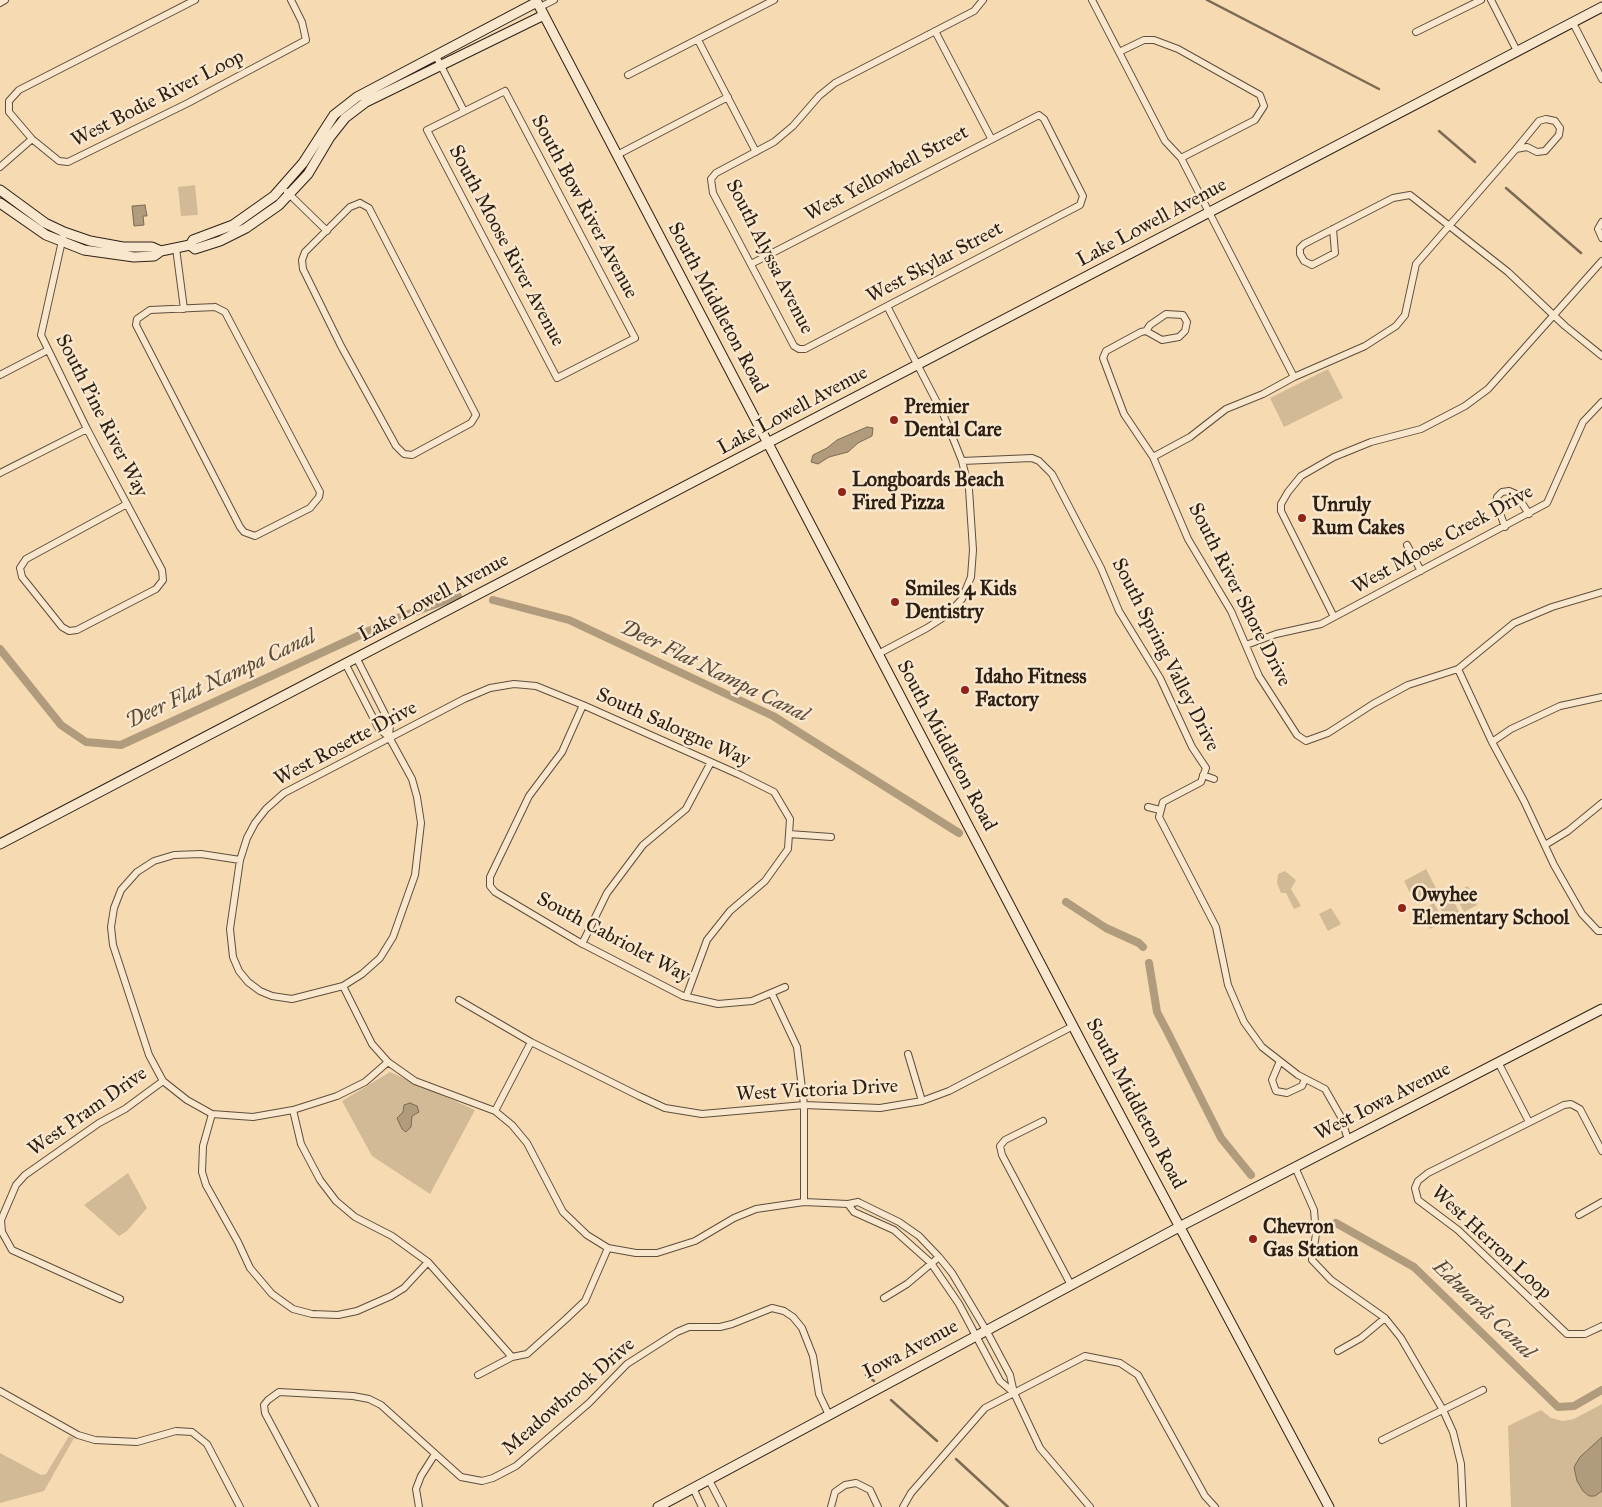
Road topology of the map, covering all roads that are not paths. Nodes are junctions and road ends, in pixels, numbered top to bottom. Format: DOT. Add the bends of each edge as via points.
graph roads {
  1 [pos="5,0"];
  2 [pos="195,0"];
  3 [pos="290,0"];
  4 [pos="554,0"];
  5 [pos="774,0"];
  6 [pos="1092,0"];
  7 [pos="1481,0"];
  8 [pos="1491,0"];
  9 [pos="983,1"];
  10 [pos="0,3"];
  11 [pos="539,6"];
  12 [pos="1601,9"];
  13 [pos="1573,23"];
  14 [pos="935,31"];
  15 [pos="1416,32"];
  16 [pos="698,40"];
  17 [pos="1517,51"];
  18 [pos="1119,52"];
  19 [pos="438,60"];
  20 [pos="628,76"];
  21 [pos="1602,79"];
  22 [pos="728,97"];
  23 [pos="464,111"];
  24 [pos="991,138"];
  25 [pos="32,139"];
  26 [pos="1516,149"];
  27 [pos="756,152"];
  28 [pos="617,155"];
  29 [pos="1181,158"];
  30 [pos="0,168"];
  31 [pos="0,190"];
  32 [pos="286,191"];
  33 [pos="1083,202"];
  34 [pos="0,203"];
  35 [pos="1210,213"];
  36 [pos="1602,222"];
  37 [pos="1450,225"];
  38 [pos="1333,229"];
  39 [pos="327,231"];
  40 [pos="64,232"];
  41 [pos="1602,238"];
  42 [pos="61,241"];
  43 [pos="176,248"];
  44 [pos="161,251"];
  45 [pos="1602,261"];
  46 [pos="751,264"];
  47 [pos="887,306"];
  48 [pos="184,309"];
  49 [pos="1554,316"];
  50 [pos="1146,331"];
  51 [pos="799,349"];
  52 [pos="48,350"];
  53 [pos="1602,356"];
  54 [pos="918,366"];
  55 [pos="0,375"];
  56 [pos="1294,377"];
  57 [pos="557,378"];
  58 [pos="1602,402"];
  59 [pos="87,429"];
  60 [pos="768,443"];
  61 [pos="1153,458"];
  62 [pos="962,461"];
  63 [pos="0,473"];
  64 [pos="127,504"];
  65 [pos="1529,514"];
  66 [pos="1505,527"];
  67 [pos="1407,545"];
  68 [pos="1421,571"];
  69 [pos="1602,592"];
  70 [pos="1334,617"];
  71 [pos="1246,645"];
  72 [pos="878,654"];
  73 [pos="357,659"];
  74 [pos="346,665"];
  75 [pos="1458,669"];
  76 [pos="514,684"];
  77 [pos="1602,697"];
  78 [pos="584,705"];
  79 [pos="389,737"];
  80 [pos="1492,742"];
  81 [pos="711,762"];
  82 [pos="1203,775"];
  83 [pos="1214,779"];
  84 [pos="1602,804"];
  85 [pos="1148,807"];
  86 [pos="1160,810"];
  87 [pos="789,834"];
  88 [pos="831,837"];
  89 [pos="0,844"];
  90 [pos="1545,845"];
  91 [pos="240,860"];
  92 [pos="1602,931"];
  93 [pos="582,944"];
  94 [pos="343,986"];
  95 [pos="785,987"];
  96 [pos="772,994"];
  97 [pos="686,997"];
  98 [pos="459,1000"];
  99 [pos="1602,1009"];
  100 [pos="1073,1026"];
  101 [pos="531,1042"];
  102 [pos="908,1054"];
  103 [pos="1280,1061"];
  104 [pos="388,1062"];
  105 [pos="1498,1062"];
  106 [pos="1306,1079"];
  107 [pos="163,1080"];
  108 [pos="922,1101"];
  109 [pos="804,1105"];
  110 [pos="294,1110"];
  111 [pos="495,1111"];
  112 [pos="212,1114"];
  113 [pos="1043,1121"];
  114 [pos="1530,1122"];
  115 [pos="1348,1140"];
  116 [pos="1602,1151"];
  117 [pos="1295,1167"];
  118 [pos="804,1202"];
  119 [pos="1602,1202"];
  120 [pos="848,1204"];
  121 [pos="1579,1215"];
  122 [pos="900,1222"];
  123 [pos="1181,1226"];
  124 [pos="894,1230"];
  125 [pos="608,1248"];
  126 [pos="939,1257"];
  127 [pos="428,1262"];
  128 [pos="931,1263"];
  129 [pos="1072,1285"];
  130 [pos="884,1298"];
  131 [pos="120,1299"];
  132 [pos="1385,1318"];
  133 [pos="1602,1326"];
  134 [pos="986,1330"];
  135 [pos="974,1336"];
  136 [pos="1338,1351"];
  137 [pos="512,1357"];
  138 [pos="478,1375"];
  139 [pos="1484,1390"];
  140 [pos="0,1391"];
  141 [pos="1014,1393"];
  142 [pos="1443,1410"];
  143 [pos="829,1414"];
  144 [pos="1382,1440"];
  145 [pos="434,1454"];
  146 [pos="709,1480"];
  147 [pos="693,1488"];
  148 [pos="240,1507"];
  149 [pos="315,1507"];
  150 [pos="419,1507"];
  151 [pos="658,1507"];
  152 [pos="702,1507"];
  153 [pos="722,1507"];
  154 [pos="831,1507"];
  155 [pos="878,1507"];
  156 [pos="903,1507"];
  157 [pos="1090,1507"];
  158 [pos="1215,1507"];
  159 [pos="1329,1507"];
  160 [pos="1463,1507"];
  1 -- 10 [label="street"];
  2 -- 25 [label="street, West Bodie River Loop" via="19,90 9,101 9,112"];
  3 -- 25 [label="street, West Bodie River Loop" via="302,22 306,40 288,51 68,162 59,161"];
  4 -- 11 [label="street"];
  5 -- 16 [label="street"];
  6 -- 18 [label="street"];
  7 -- 15 [label="street"];
  8 -- 17 [label="street"];
  9 -- 14 [label="street" via="974,10"];
  11 -- 19 [label="street"];
  11 -- 19 [label="street"];
  11 -- 28 [label="street, South Middleton Road"];
  12 -- 13 [label="street, Lake Lowell Avenue"];
  13 -- 17 [label="street, Lake Lowell Avenue"];
  13 -- 21 [label="street"];
  14 -- 24 [label="street"];
  14 -- 27 [label="street" via="835,83 793,126"];
  16 -- 20 [label="street"];
  16 -- 22 [label="street"];
  17 -- 35 [label="street, Lake Lowell Avenue"];
  18 -- 29 [label="street" via="1166,141"];
  18 -- 29 [label="street" via="1144,40 1154,40 1178,49 1260,96 1264,106 1255,120"];
  19 -- 23 [label="street"];
  19 -- 32 [label="street" via="368,91 343,107 334,115"];
  22 -- 27 [label="street"];
  22 -- 28 [label="street"];
  23 -- 57 [label="street, South Moose River Avenue" via="427,130"];
  23 -- 57 [label="street, South Bow River Avenue" via="505,90 634,338"];
  24 -- 33 [label="street, West Yellowbell Street" via="1039,115 1083,196"];
  24 -- 46 [label="street, West Yellowbell Street"];
  25 -- 30 [label="street"];
  26 -- 26 [label="street" via="1545,150 1559,135 1560,128 1555,121 1539,121"];
  26 -- 37 [label="street"];
  27 -- 46 [label="street, South Alyssa Avenue" via="711,179 713,193"];
  28 -- 60 [label="street, South Middleton Road"];
  29 -- 35 [label="street"];
  31 -- 40 [label="street" via="45,223"];
  32 -- 39 [label="street"];
  32 -- 43 [label="street" via="233,225"];
  33 -- 47 [label="street, West Skylar Street"];
  34 -- 42 [label="street" via="30,226"];
  35 -- 54 [label="street, Lake Lowell Avenue"];
  35 -- 56 [label="street"];
  36 -- 41 [label="street" via="1598,229"];
  37 -- 38 [label="street" via="1410,195 1393,198"];
  37 -- 49 [label="street" via="1508,272"];
  37 -- 56 [label="street" via="1416,264 1406,310 1396,326 1365,346"];
  38 -- 38 [label="street" via="1304,244 1300,254 1304,261 1312,265 1335,253"];
  39 -- 39 [label="street" via="305,252 303,269 396,446 404,454 412,455 471,424 476,415 369,208 360,203 350,207"];
  40 -- 42 [label="street, South Pine River Way"];
  40 -- 44 [label="street" via="90,241 124,247 152,247"];
  42 -- 44 [label="street" via="107,255 154,256"];
  42 -- 52 [label="street, South Pine River Way" via="41,335"];
  43 -- 44 [label="street"];
  43 -- 48 [label="street"];
  45 -- 49 [label="street"];
  46 -- 51 [label="street, South Alyssa Avenue" via="794,346"];
  47 -- 51 [label="street, West Skylar Street"];
  47 -- 54 [label="street"];
  48 -- 48 [label="street" via="150,310 137,319 138,332 240,527 249,535 262,534 316,504 318,485 225,312 220,308"];
  49 -- 53 [label="street"];
  49 -- 70 [label="street" via="1488,389 1465,406 1421,429 1371,442 1334,457 1300,476 1288,492 1281,511"];
  50 -- 50 [label="street" via="1166,314 1183,315 1187,322 1186,331 1168,340"];
  50 -- 61 [label="street, South River Shore Drive" via="1112,346 1103,358 1124,414"];
  52 -- 55 [label="street"];
  52 -- 59 [label="street, South Pine River Way"];
  54 -- 60 [label="street, Lake Lowell Avenue"];
  54 -- 62 [label="street" via="950,428"];
  56 -- 61 [label="street" via="1226,409 1190,437"];
  58 -- 65 [label="street, West Moose Creek Drive" via="1583,422 1547,503"];
  59 -- 63 [label="street"];
  59 -- 64 [label="street, South Pine River Way"];
  60 -- 72 [label="street, South Middleton Road"];
  60 -- 73 [label="street, Lake Lowell Avenue"];
  61 -- 71 [label="street, South River Shore Drive" via="1188,539 1232,612"];
  62 -- 72 [label="street" via="969,489 974,550 971,577 962,599 947,615"];
  62 -- 82 [label="street, South Spring Valley Drive" via="1032,458 1052,474 1102,568 1119,611 1160,678 1192,747 1206,768"];
  64 -- 64 [label="street, South Pine River Way" via="26,558 20,568 22,577 62,627 77,630 156,589 163,580 162,570"];
  65 -- 66 [label="street, West Moose Creek Drive"];
  65 -- 66 [label="street" via="1516,494 1502,492 1496,502"];
  66 -- 68 [label="street, West Moose Creek Drive"];
  67 -- 68 [label="street"];
  68 -- 70 [label="street, West Moose Creek Drive"];
  69 -- 75 [label="street" via="1514,623"];
  70 -- 71 [label="street, West Moose Creek Drive" via="1308,628 1276,634"];
  71 -- 75 [label="street, South River Shore Drive" via="1259,676 1296,735 1306,741 1328,733 1408,685"];
  72 -- 100 [label="street, South Middleton Road"];
  73 -- 74 [label="street, Lake Lowell Avenue"];
  73 -- 79 [label="street" via="390,724"];
  74 -- 79 [label="street" via="380,729"];
  74 -- 89 [label="street, Lake Lowell Avenue"];
  75 -- 80 [label="street"];
  76 -- 78 [label="street, South Salorgne Way" via="536,686"];
  76 -- 79 [label="street, West Rosette Drive" via="473,695"];
  77 -- 80 [label="street" via="1560,706 1511,729"];
  78 -- 81 [label="street, South Salorgne Way"];
  78 -- 93 [label="street, South Cabriolet Way" via="562,752 529,796 490,877 490,886 495,892"];
  79 -- 91 [label="street, West Rosette Drive" via="284,793 266,808 255,823"];
  79 -- 94 [label="street, West Rosette Drive" via="412,779 417,797 421,823 415,875 393,937 380,958"];
  80 -- 90 [label="street"];
  81 -- 87 [label="street, South Salorgne Way" via="774,792 790,819"];
  81 -- 93 [label="street" via="686,809 643,845 607,894"];
  82 -- 83 [label="street"];
  82 -- 86 [label="street, South Spring Valley Drive" via="1201,782 1163,802"];
  84 -- 90 [label="street"];
  85 -- 86 [label="street"];
  86 -- 103 [label="street" via="1159,817 1216,927 1228,985 1244,1022 1262,1047"];
  87 -- 88 [label="street"];
  87 -- 97 [label="street" via="788,849 765,881 730,911 707,940"];
  90 -- 92 [label="street" via="1582,914 1598,931"];
  91 -- 94 [label="street, West Rosette Drive" via="230,944 233,957 248,982 272,996 292,999"];
  91 -- 107 [label="street" via="201,854 174,855 154,861 126,884 114,908 113,945 149,1055"];
  93 -- 97 [label="street, South Cabriolet Way"];
  94 -- 104 [label="street" via="372,1044"];
  95 -- 96 [label="street, South Cabriolet Way"];
  96 -- 97 [label="street, South Cabriolet Way" via="752,1001 718,1004"];
  96 -- 109 [label="street" via="797,1047"];
  98 -- 101 [label="street, West Victoria Drive"];
  99 -- 105 [label="street, West Iowa Avenue"];
  100 -- 108 [label="street, West Victoria Drive" via="949,1091"];
  100 -- 123 [label="street, South Middleton Road"];
  101 -- 109 [label="street, West Victoria Drive" via="665,1108 702,1114"];
  101 -- 111 [label="street"];
  102 -- 108 [label="street"];
  103 -- 106 [label="street"];
  103 -- 106 [label="street" via="1272,1080 1276,1091 1287,1093 1302,1086"];
  104 -- 110 [label="street" via="365,1082 344,1093"];
  104 -- 111 [label="street" via="416,1080"];
  105 -- 114 [label="street"];
  105 -- 115 [label="street, West Iowa Avenue"];
  106 -- 115 [label="street" via="1325,1089 1341,1117"];
  107 -- 112 [label="street" via="187,1100"];
  107 -- 131 [label="street, West Pram Drive" via="25,1175 16,1185 2,1220 2,1232 12,1250"];
  108 -- 109 [label="street, West Victoria Drive" via="880,1108"];
  109 -- 118 [label="street"];
  110 -- 112 [label="street" via="253,1117"];
  110 -- 127 [label="street" via="301,1144 320,1180 336,1201 355,1217 392,1236"];
  111 -- 125 [label="street" via="527,1143 563,1212 587,1235"];
  112 -- 127 [label="street" via="202,1152 206,1185 250,1268 272,1294 293,1308 312,1314 338,1315 357,1311 391,1296 404,1288"];
  113 -- 129 [label="street" via="1005,1140 1000,1146 1002,1156"];
  114 -- 116 [label="street, West Herron Loop" via="1571,1104 1580,1109"];
  114 -- 133 [label="street, West Herron Loop" via="1428,1173 1418,1181 1416,1195 1418,1200 1471,1242 1567,1334 1585,1334"];
  115 -- 117 [label="street, West Iowa Avenue"];
  117 -- 123 [label="street, West Iowa Avenue"];
  117 -- 132 [label="street" via="1314,1210 1316,1234 1312,1260 1331,1280"];
  118 -- 120 [label="street"];
  118 -- 125 [label="street" via="756,1209 674,1250 636,1253"];
  119 -- 121 [label="street"];
  120 -- 122 [label="street" via="858,1202"];
  120 -- 124 [label="street" via="854,1212"];
  122 -- 124 [label="street"];
  122 -- 126 [label="street"];
  123 -- 129 [label="street, Iowa Avenue"];
  123 -- 159 [label="street, South Middleton Road"];
  124 -- 128 [label="street"];
  125 -- 137 [label="street" via="584,1300 527,1354"];
  126 -- 128 [label="street"];
  126 -- 134 [label="street"];
  127 -- 137 [label="street"];
  128 -- 130 [label="street" via="907,1284"];
  128 -- 135 [label="street" via="959,1304"];
  129 -- 134 [label="street, Iowa Avenue"];
  132 -- 136 [label="street" via="1361,1338"];
  132 -- 142 [label="street" via="1401,1338"];
  134 -- 135 [label="street, Iowa Avenue"];
  134 -- 141 [label="street" via="1010,1375"];
  135 -- 141 [label="street" via="1000,1381"];
  135 -- 143 [label="street, Iowa Avenue"];
  137 -- 138 [label="street"];
  139 -- 142 [label="street"];
  140 -- 148 [label="street" via="78,1435 95,1440 137,1442 176,1432 192,1432 207,1444"];
  141 -- 156 [label="street" via="985,1408 911,1493"];
  141 -- 157 [label="street" via="1040,1448"];
  141 -- 158 [label="street" via="1085,1356 1120,1363 1138,1375 1205,1496"];
  142 -- 144 [label="street"];
  142 -- 160 [label="street" via="1461,1464"];
  143 -- 145 [label="street, Meadowbrook Drive" via="819,1394 813,1356 802,1328 784,1310 772,1308 732,1324 689,1327 677,1332 627,1364 582,1410 516,1466 493,1478 470,1480 460,1477"];
  143 -- 146 [label="street, Iowa Avenue"];
  145 -- 149 [label="street, Meadowbrook Drive" via="381,1405 369,1399 279,1392 264,1405 265,1413"];
  145 -- 150 [label="street" via="416,1490"];
  146 -- 147 [label="street, Iowa Avenue"];
  146 -- 153 [label="street"];
  147 -- 151 [label="street, Iowa Avenue"];
  147 -- 152 [label="street"];
  154 -- 155 [label="street" via="836,1492 845,1485 856,1483 870,1490"];
}
